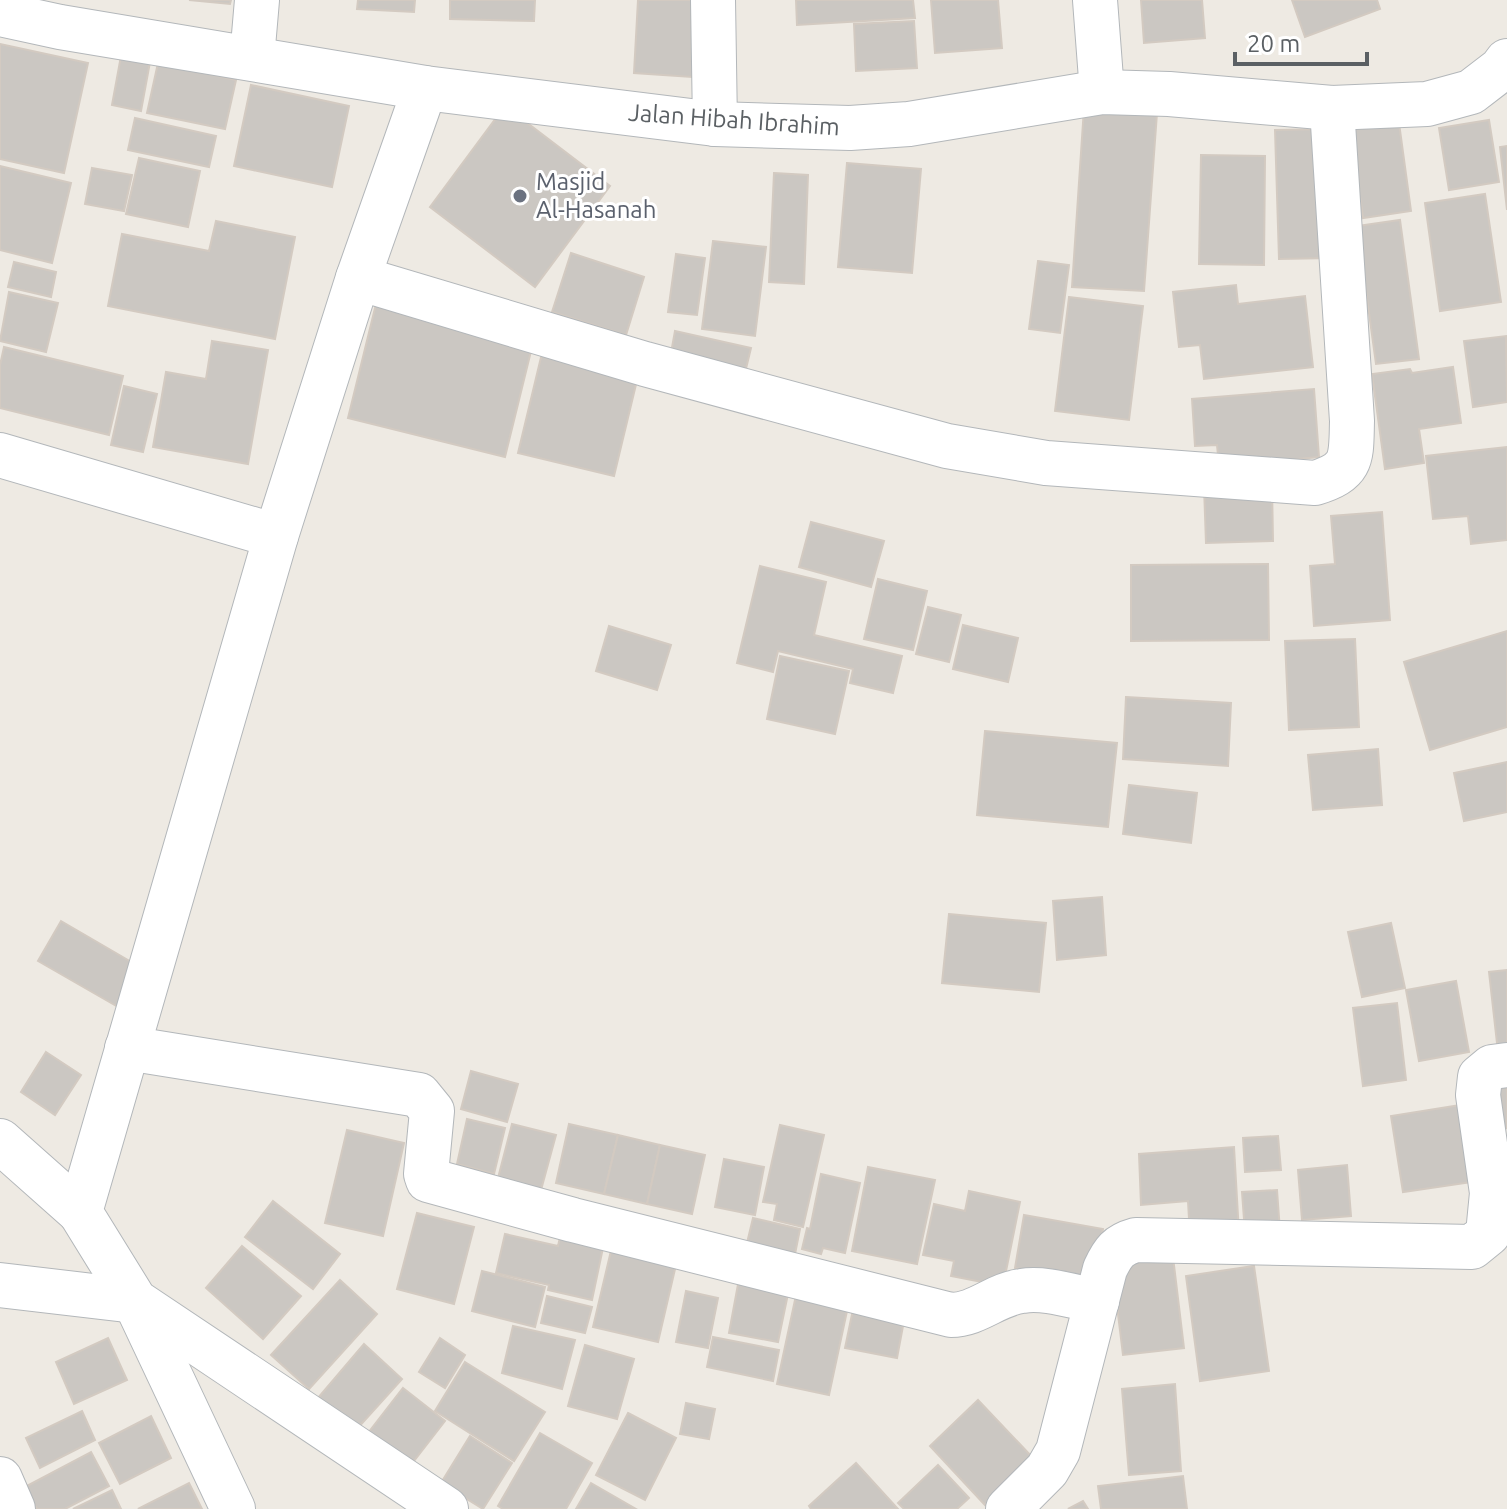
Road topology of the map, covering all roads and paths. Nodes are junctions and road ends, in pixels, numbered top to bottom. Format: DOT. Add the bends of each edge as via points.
graph roads {
  1 [pos="257,0"];
  2 [pos="713,0"];
  3 [pos="1095,0"];
  4 [pos="0,14"];
  5 [pos="61,14"];
  6 [pos="252,58"];
  7 [pos="1507,61"];
  8 [pos="425,88"];
  9 [pos="1102,92"];
  10 [pos="1332,108"];
  11 [pos="715,124"];
  12 [pos="358,278"];
  13 [pos="0,455"];
  14 [pos="276,536"];
  15 [pos="127,1048"];
  16 [pos="1507,1065"];
  17 [pos="0,1141"];
  18 [pos="80,1212"];
  19 [pos="0,1285"];
  20 [pos="135,1301"];
  21 [pos="1097,1301"];
  22 [pos="0,1479"];
  23 [pos="13,1509"];
  24 [pos="233,1509"];
  25 [pos="446,1509"];
  26 [pos="1008,1509"];
  1 -- 6 [label="street"];
  2 -- 11 [label="street"];
  3 -- 9 [label="street"];
  4 -- 5 [label="street, Jalan Hibah Ibrahim"];
  5 -- 6 [label="street, Jalan Hibah Ibrahim"];
  6 -- 8 [label="street, Jalan Hibah Ibrahim"];
  7 -- 10 [label="street, Jalan Hibah Ibrahim" via="1471,92 1427,104"];
  8 -- 11 [label="street, Jalan Hibah Ibrahim"];
  8 -- 12 [label="street"];
  9 -- 10 [label="street, Jalan Hibah Ibrahim"];
  9 -- 11 [label="street, Jalan Hibah Ibrahim" via="909,124"];
  10 -- 12 [label="street" via="1352,442 1345,468 1315,483 1046,463 947,446"];
  12 -- 14 [label="street"];
  13 -- 14 [label="street"];
  14 -- 15 [label="street"];
  15 -- 18 [label="street"];
  15 -- 21 [label="street" via="419,1095 432,1111 428,1180 573,1220 951,1315 965,1315 1020,1291"];
  16 -- 21 [label="street" via="1492,1067 1480,1077 1492,1193 1488,1234 1472,1247 1136,1240 1112,1253"];
  17 -- 18 [label="street"];
  18 -- 20 [label="street"];
  19 -- 20 [label="street"];
  20 -- 24 [label="street"];
  20 -- 25 [label="street"];
  21 -- 26 [label="street" via="1058,1451 1047,1470"];
  22 -- 23 [label="street"];
}
